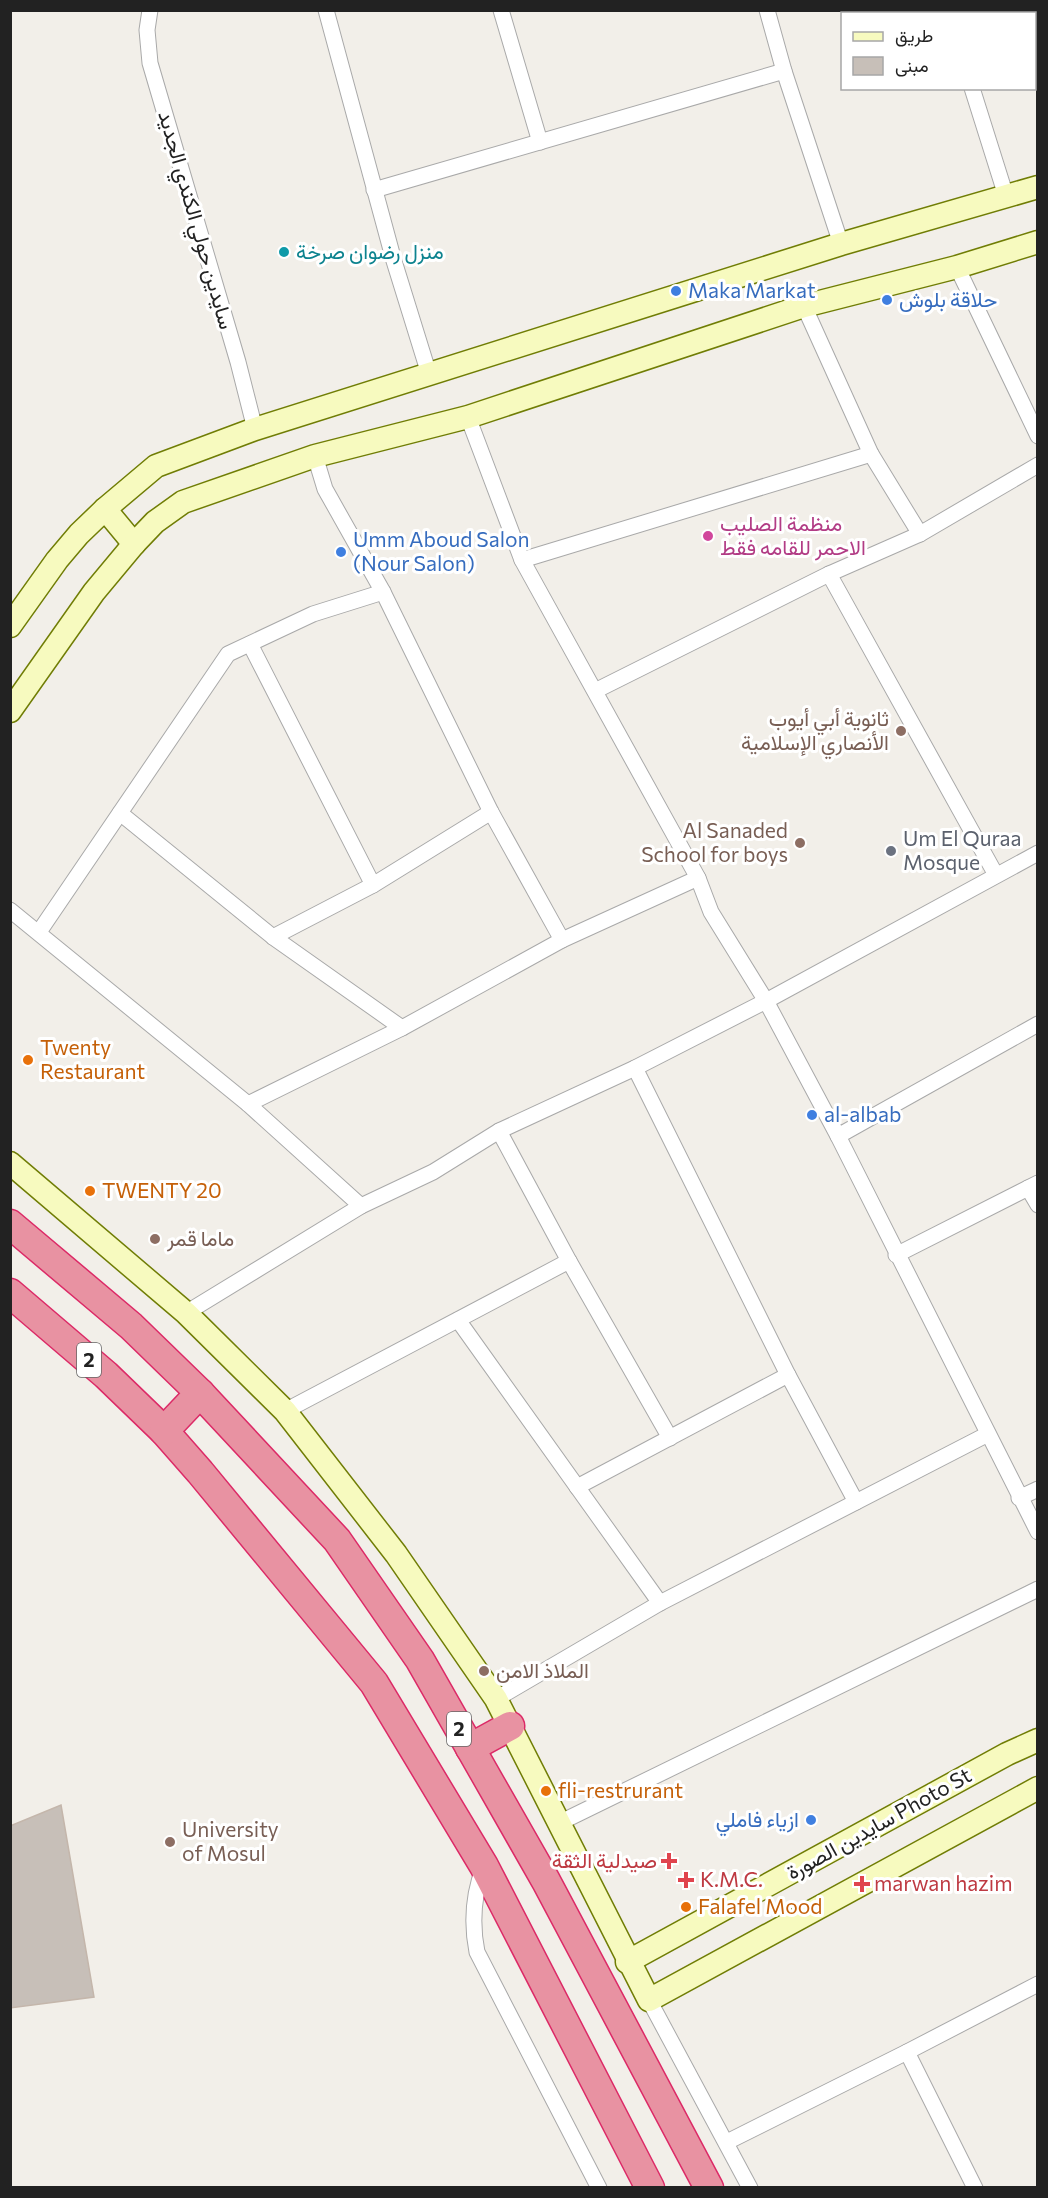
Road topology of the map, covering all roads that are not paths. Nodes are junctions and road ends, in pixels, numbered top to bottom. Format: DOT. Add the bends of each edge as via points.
graph roads {
  1 [pos="150,10"];
  2 [pos="326,10"];
  3 [pos="501,10"];
  4 [pos="767,10"];
  5 [pos="957,10"];
  6 [pos="948,12"];
  7 [pos="784,71"];
  8 [pos="973,90"];
  9 [pos="540,142"];
  10 [pos="1038,187"];
  11 [pos="374,190"];
  12 [pos="1006,196"];
  13 [pos="1038,242"];
  14 [pos="841,244"];
  15 [pos="957,267"];
  16 [pos="804,306"];
  17 [pos="429,374"];
  18 [pos="1038,400"];
  19 [pos="1022,404"];
  20 [pos="468,417"];
  21 [pos="255,429"];
  22 [pos="1038,436"];
  23 [pos="872,454"];
  24 [pos="315,456"];
  25 [pos="1038,465"];
  26 [pos="105,508"];
  27 [pos="920,534"];
  28 [pos="134,544"];
  29 [pos="522,560"];
  30 [pos="829,574"];
  31 [pos="383,592"];
  32 [pos="10,626"];
  33 [pos="250,644"];
  34 [pos="596,691"];
  35 [pos="10,711"];
  36 [pos="491,812"];
  37 [pos="120,813"];
  38 [pos="1038,853"];
  39 [pos="996,875"];
  40 [pos="698,878"];
  41 [pos="373,885"];
  42 [pos="10,910"];
  43 [pos="39,932"];
  44 [pos="273,937"];
  45 [pos="562,940"];
  46 [pos="766,1000"];
  47 [pos="1038,1024"];
  48 [pos="402,1028"];
  49 [pos="635,1068"];
  50 [pos="248,1104"];
  51 [pos="499,1131"];
  52 [pos="838,1136"];
  53 [pos="10,1163"];
  54 [pos="1033,1186"];
  55 [pos="1038,1205"];
  56 [pos="362,1206"];
  57 [pos="10,1224"];
  58 [pos="896,1255"];
  59 [pos="569,1261"];
  60 [pos="10,1293"];
  61 [pos="186,1313"];
  62 [pos="458,1320"];
  63 [pos="788,1375"];
  64 [pos="200,1393"];
  65 [pos="285,1412"];
  66 [pos="164,1431"];
  67 [pos="988,1434"];
  68 [pos="670,1438"];
  69 [pos="577,1487"];
  70 [pos="1038,1489"];
  71 [pos="1020,1498"];
  72 [pos="856,1503"];
  73 [pos="1038,1532"];
  74 [pos="1038,1589"];
  75 [pos="660,1603"];
  76 [pos="496,1699"];
  77 [pos="510,1726"];
  78 [pos="1038,1740"];
  79 [pos="470,1748"];
  80 [pos="1038,1788"];
  81 [pos="559,1823"];
  82 [pos="484,1866"];
  83 [pos="627,1962"];
  84 [pos="1035,1991"];
  85 [pos="649,2000"];
  86 [pos="907,2052"];
  87 [pos="727,2142"];
  88 [pos="599,2187"];
  89 [pos="650,2187"];
  90 [pos="709,2187"];
  91 [pos="750,2187"];
  92 [pos="975,2187"];
  1 -- 21 [label="street, سايدين حولي الكندي الجديد" via="150,63"];
  2 -- 11 [label="street"];
  3 -- 9 [label="street"];
  4 -- 7 [label="street"];
  5 -- 6 [label="street"];
  7 -- 9 [label="street"];
  7 -- 14 [label="street"];
  8 -- 12 [label="street"];
  9 -- 11 [label="street"];
  10 -- 12 [label="main road"];
  11 -- 17 [label="street"];
  12 -- 14 [label="main road"];
  13 -- 15 [label="main road"];
  14 -- 17 [label="main road"];
  15 -- 16 [label="main road"];
  15 -- 19 [label="street"];
  16 -- 20 [label="main road"];
  16 -- 23 [label="street"];
  17 -- 21 [label="main road"];
  18 -- 19 [label="street"];
  19 -- 22 [label="street"];
  20 -- 24 [label="main road"];
  20 -- 29 [label="street"];
  21 -- 26 [label="main road" via="156,466"];
  23 -- 27 [label="street"];
  23 -- 29 [label="street"];
  24 -- 28 [label="main road" via="183,501"];
  24 -- 31 [label="street" via="325,489"];
  25 -- 27 [label="street"];
  26 -- 28 [label="main road"];
  26 -- 32 [label="main road" via="57,560"];
  27 -- 30 [label="street"];
  28 -- 35 [label="main road" via="72,621"];
  29 -- 34 [label="street"];
  30 -- 34 [label="street"];
  30 -- 39 [label="street"];
  31 -- 33 [label="street" via="313,614"];
  31 -- 36 [label="street"];
  33 -- 37 [label="street" via="228,654"];
  33 -- 41 [label="street"];
  34 -- 40 [label="street"];
  36 -- 41 [label="street"];
  36 -- 45 [label="street"];
  37 -- 43 [label="street"];
  37 -- 44 [label="street"];
  38 -- 39 [label="street"];
  39 -- 46 [label="street"];
  40 -- 45 [label="street"];
  40 -- 46 [label="street" via="711,912"];
  41 -- 44 [label="street"];
  42 -- 43 [label="street"];
  43 -- 50 [label="street"];
  44 -- 48 [label="street"];
  45 -- 48 [label="street"];
  46 -- 49 [label="street"];
  46 -- 52 [label="street"];
  47 -- 52 [label="street"];
  48 -- 50 [label="street"];
  49 -- 51 [label="street"];
  49 -- 63 [label="street"];
  50 -- 56 [label="street"];
  51 -- 56 [label="street" via="434,1172"];
  51 -- 59 [label="street"];
  52 -- 58 [label="street"];
  53 -- 61 [label="main road"];
  54 -- 55 [label="street"];
  54 -- 58 [label="street"];
  56 -- 61 [label="street"];
  57 -- 64 [label="highway, 2" via="131,1326"];
  58 -- 67 [label="street"];
  59 -- 62 [label="street"];
  59 -- 68 [label="street"];
  60 -- 66 [label="highway, 2"];
  61 -- 65 [label="main road"];
  62 -- 65 [label="street"];
  62 -- 69 [label="street"];
  63 -- 68 [label="street"];
  63 -- 72 [label="street"];
  64 -- 66 [label="highway"];
  64 -- 79 [label="highway, 2" via="338,1540 420,1660"];
  65 -- 76 [label="main road" via="396,1554"];
  66 -- 82 [label="highway, 2" via="374,1683"];
  67 -- 71 [label="street"];
  67 -- 72 [label="street"];
  68 -- 69 [label="street"];
  69 -- 75 [label="street"];
  70 -- 71 [label="street"];
  71 -- 73 [label="street"];
  72 -- 75 [label="street"];
  74 -- 81 [label="street"];
  75 -- 76 [label="street"];
  76 -- 77 [label="main road"];
  77 -- 79 [label="highway"];
  77 -- 81 [label="main road"];
  78 -- 83 [label="main road, سايدين الصورة Photo St"];
  79 -- 90 [label="highway, 2" via="546,1881"];
  80 -- 85 [label="main road, سايدين الصورة Photo St"];
  81 -- 83 [label="main road"];
  82 -- 88 [label="street" via="473,1905 477,1952"];
  82 -- 89 [label="highway, 2"];
  83 -- 85 [label="main road"];
  84 -- 86 [label="street"];
  85 -- 87 [label="street"];
  86 -- 87 [label="street"];
  86 -- 92 [label="street"];
  87 -- 91 [label="street"];
}
